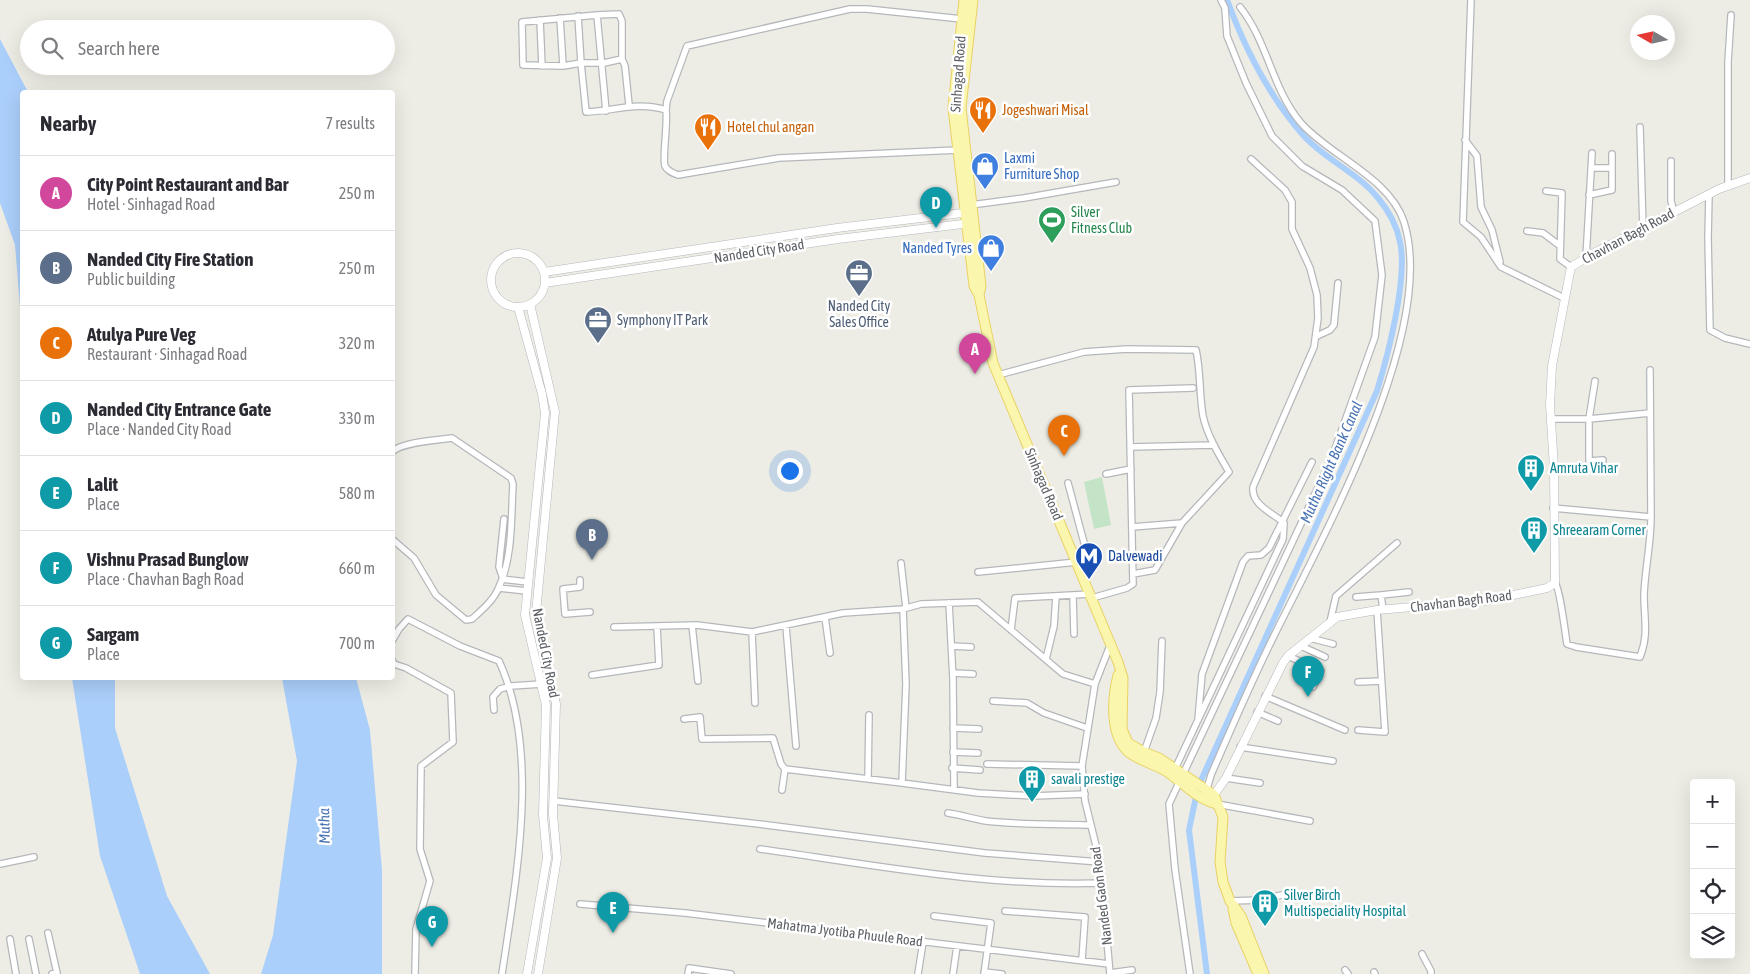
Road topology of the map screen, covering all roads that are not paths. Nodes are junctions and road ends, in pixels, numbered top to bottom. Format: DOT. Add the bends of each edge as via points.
graph roads {
  1 [pos="964,0"];
  2 [pos="973,0"];
  3 [pos="1221,0"];
  4 [pos="1471,0"];
  5 [pos="1240,7"];
  6 [pos="597,15"];
  7 [pos="1731,15"];
  8 [pos="578,16"];
  9 [pos="560,18"];
  10 [pos="962,19"];
  11 [pos="540,20"];
  12 [pos="622,59"];
  13 [pos="581,63"];
  14 [pos="604,63"];
  15 [pos="542,66"];
  16 [pos="563,66"];
  17 [pos="960,66"];
  18 [pos="629,105"];
  19 [pos="957,108"];
  20 [pos="666,110"];
  21 [pos="606,111"];
  22 [pos="1640,127"];
  23 [pos="1465,140"];
  24 [pos="958,150"];
  25 [pos="1592,153"];
  26 [pos="1612,154"];
  27 [pos="1251,159"];
  28 [pos="1671,161"];
  29 [pos="1591,168"];
  30 [pos="1612,168"];
  31 [pos="1750,178"];
  32 [pos="1116,182"];
  33 [pos="1728,186"];
  34 [pos="1546,191"];
  35 [pos="1709,194"];
  36 [pos="1589,195"];
  37 [pos="969,210"];
  38 [pos="1674,212"];
  39 [pos="969,223"];
  40 [pos="849,227"];
  41 [pos="1643,229"];
  42 [pos="1527,231"];
  43 [pos="850,237"];
  44 [pos="1559,245"];
  45 [pos="1586,258"];
  46 [pos="1501,267"];
  47 [pos="1571,268"];
  48 [pos="544,272"];
  49 [pos="1338,283"];
  50 [pos="545,284"];
  51 [pos="1564,298"];
  52 [pos="530,304"];
  53 [pos="518,307"];
  54 [pos="1317,336"];
  55 [pos="1750,344"];
  56 [pos="1650,370"];
  57 [pos="998,375"];
  58 [pos="1595,381"];
  59 [pos="1193,388"];
  60 [pos="1650,413"];
  61 [pos="1588,418"];
  62 [pos="1552,419"];
  63 [pos="1214,445"];
  64 [pos="1130,447"];
  65 [pos="395,449"];
  66 [pos="1603,460"];
  67 [pos="1312,462"];
  68 [pos="1131,469"];
  69 [pos="1106,474"];
  70 [pos="1068,484"];
  71 [pos="1553,508"];
  72 [pos="1651,517"];
  73 [pos="504,519"];
  74 [pos="1182,523"];
  75 [pos="1284,523"];
  76 [pos="1132,526"];
  77 [pos="395,542"];
  78 [pos="1398,544"];
  79 [pos="1077,562"];
  80 [pos="901,563"];
  81 [pos="978,572"];
  82 [pos="1133,574"];
  83 [pos="502,578"];
  84 [pos="580,580"];
  85 [pos="528,582"];
  86 [pos="1555,583"];
  87 [pos="499,588"];
  88 [pos="526,591"];
  89 [pos="1409,592"];
  90 [pos="1073,595"];
  91 [pos="1381,595"];
  92 [pos="1056,596"];
  93 [pos="1091,596"];
  94 [pos="1356,597"];
  95 [pos="950,603"];
  96 [pos="905,608"];
  97 [pos="1380,610"];
  98 [pos="590,612"];
  99 [pos="825,617"];
  100 [pos="1330,623"];
  101 [pos="692,625"];
  102 [pos="786,626"];
  103 [pos="614,627"];
  104 [pos="657,627"];
  105 [pos="1011,630"];
  106 [pos="752,632"];
  107 [pos="1074,634"];
  108 [pos="395,636"];
  109 [pos="1310,638"];
  110 [pos="1162,641"];
  111 [pos="1111,643"];
  112 [pos="1333,644"];
  113 [pos="952,646"];
  114 [pos="1301,646"];
  115 [pos="972,647"];
  116 [pos="830,653"];
  117 [pos="1288,656"];
  118 [pos="1325,657"];
  119 [pos="1046,659"];
  120 [pos="395,664"];
  121 [pos="953,673"];
  122 [pos="973,674"];
  123 [pos="592,675"];
  124 [pos="1381,681"];
  125 [pos="698,682"];
  126 [pos="1358,682"];
  127 [pos="542,684"];
  128 [pos="1095,684"];
  129 [pos="511,686"];
  130 [pos="1313,687"];
  131 [pos="1265,696"];
  132 [pos="993,701"];
  133 [pos="755,703"];
  134 [pos="494,710"];
  135 [pos="1257,712"];
  136 [pos="869,715"];
  137 [pos="684,719"];
  138 [pos="1278,721"];
  139 [pos="1198,723"];
  140 [pos="953,728"];
  141 [pos="1087,728"];
  142 [pos="979,729"];
  143 [pos="1345,730"];
  144 [pos="1358,730"];
  145 [pos="796,746"];
  146 [pos="1240,747"];
  147 [pos="953,752"];
  148 [pos="978,753"];
  149 [pos="1143,756"];
  150 [pos="1333,761"];
  151 [pos="987,764"];
  152 [pos="1082,766"];
  153 [pos="952,768"];
  154 [pos="785,769"];
  155 [pos="980,770"];
  156 [pos="1178,774"];
  157 [pos="1226,778"];
  158 [pos="868,779"];
  159 [pos="902,782"];
  160 [pos="1260,783"];
  161 [pos="954,788"];
  162 [pos="782,790"];
  163 [pos="1085,794"];
  164 [pos="1213,796"];
  165 [pos="1205,800"];
  166 [pos="554,801"];
  167 [pos="948,813"];
  168 [pos="1310,821"];
  169 [pos="1091,825"];
  170 [pos="555,841"];
  171 [pos="545,843"];
  172 [pos="760,849"];
  173 [pos="34,857"];
  174 [pos="1100,862"];
  175 [pos="0,864"];
  176 [pos="1102,883"];
  177 [pos="1300,894"];
  178 [pos="580,904"];
  179 [pos="1231,904"];
  180 [pos="1005,911"];
  181 [pos="934,916"];
  182 [pos="48,933"];
  183 [pos="10,939"];
  184 [pos="29,939"];
  185 [pos="923,942"];
  186 [pos="957,946"];
  187 [pos="987,949"];
  188 [pos="1422,954"];
  189 [pos="1082,960"];
  190 [pos="1109,964"];
  191 [pos="1132,970"];
  192 [pos="706,972"];
  193 [pos="984,973"];
  194 [pos="16,974"];
  195 [pos="36,974"];
  196 [pos="52,974"];
  197 [pos="415,974"];
  198 [pos="502,974"];
  199 [pos="527,974"];
  200 [pos="538,974"];
  201 [pos="688,974"];
  202 [pos="732,974"];
  203 [pos="918,974"];
  204 [pos="953,974"];
  205 [pos="1002,974"];
  206 [pos="1110,974"];
  207 [pos="1190,974"];
  208 [pos="1258,974"];
  209 [pos="1264,974"];
  210 [pos="1431,974"];
  1 -- 10 [label="main road, Sinhagad Road"];
  2 -- 17 [label="main road, Sinhagad Road"];
  3 -- 156 [label="street" via="1227,36 1272,136 1302,166 1342,190 1375,222 1382,275 1375,337 1331,460"];
  4 -- 23 [label="street"];
  5 -- 164 [label="street" via="1250,21 1283,98 1301,123 1384,192 1399,213 1409,242 1410,281 1400,338 1383,400 1314,556 1210,775"];
  6 -- 8 [label="street"];
  6 -- 12 [label="street" via="619,14 622,21"];
  6 -- 14 [label="street"];
  7 -- 33 [label="street"];
  8 -- 9 [label="street"];
  8 -- 13 [label="street"];
  9 -- 11 [label="street"];
  9 -- 16 [label="street"];
  10 -- 17 [label="main road, Sinhagad Road"];
  10 -- 20 [label="street" via="850,9 687,46"];
  11 -- 15 [label="street"];
  11 -- 15 [label="street" via="522,22 522,55 523,65"];
  12 -- 14 [label="street"];
  12 -- 18 [label="street"];
  13 -- 14 [label="street"];
  13 -- 16 [label="street"];
  13 -- 21 [label="street" via="586,112"];
  14 -- 21 [label="street"];
  15 -- 16 [label="street"];
  17 -- 19 [label="main road, Sinhagad Road"];
  18 -- 20 [label="street"];
  18 -- 21 [label="street"];
  19 -- 24 [label="main road, Sinhagad Road"];
  19 -- 37 [label="main road, Sinhagad Road"];
  20 -- 24 [label="street" via="668,127 664,160 668,170 678,175 779,158"];
  22 -- 41 [label="street"];
  23 -- 46 [label="street" via="1477,156 1481,207 1492,230"];
  23 -- 46 [label="street" via="1463,222 1481,237"];
  24 -- 37 [label="main road, Sinhagad Road"];
  25 -- 29 [label="street"];
  26 -- 30 [label="street"];
  27 -- 54 [label="street" via="1290,196 1292,229 1310,268 1317,294"];
  28 -- 38 [label="street"];
  29 -- 30 [label="street"];
  29 -- 36 [label="street"];
  30 -- 36 [label="street" via="1612,190"];
  31 -- 33 [label="street, Chavhan Bagh Road"];
  32 -- 37 [label="street"];
  33 -- 35 [label="street, Chavhan Bagh Road"];
  34 -- 44 [label="street" via="1562,193"];
  35 -- 38 [label="street, Chavhan Bagh Road"];
  35 -- 55 [label="street" via="1710,330 1725,338"];
  36 -- 45 [label="street"];
  37 -- 39 [label="main road, Sinhagad Road"];
  37 -- 40 [label="street, Nanded City Road"];
  38 -- 41 [label="street, Chavhan Bagh Road"];
  39 -- 43 [label="street, Nanded City Road"];
  39 -- 57 [label="main road, Sinhagad Road" via="982,286 979,295 990,353"];
  40 -- 43 [label="street"];
  40 -- 48 [label="street, Nanded City Road"];
  41 -- 45 [label="street, Chavhan Bagh Road"];
  42 -- 44 [label="street" via="1543,233"];
  43 -- 50 [label="street, Nanded City Road"];
  44 -- 47 [label="street" via="1561,261"];
  45 -- 47 [label="street, Chavhan Bagh Road"];
  46 -- 51 [label="street"];
  47 -- 51 [label="street, Chavhan Bagh Road"];
  48 -- 50 [label="street"];
  48 -- 53 [label="street" via="536,259 522,253 507,255 495,265 491,280 496,295 507,305"];
  49 -- 54 [label="street" via="1334,325"];
  50 -- 52 [label="street" via="541,294"];
  51 -- 62 [label="street, Chavhan Bagh Road" via="1552,366"];
  52 -- 53 [label="street"];
  52 -- 166 [label="street, Nanded City Road" via="555,412 536,613 556,704"];
  53 -- 85 [label="street, Nanded City Road" via="542,394 544,413"];
  54 -- 75 [label="street" via="1253,487 1253,496 1258,502"];
  56 -- 60 [label="street"];
  57 -- 63 [label="street" via="1084,352 1196,350 1203,416"];
  57 -- 79 [label="main road, Sinhagad Road"];
  58 -- 61 [label="street"];
  59 -- 64 [label="street" via="1129,390"];
  60 -- 61 [label="street"];
  60 -- 72 [label="street"];
  61 -- 62 [label="street"];
  61 -- 66 [label="street" via="1589,461"];
  62 -- 71 [label="street, Chavhan Bagh Road"];
  63 -- 64 [label="street"];
  63 -- 74 [label="street" via="1229,472"];
  64 -- 68 [label="street"];
  65 -- 83 [label="street" via="452,438 511,478 509,548"];
  67 -- 75 [label="street"];
  68 -- 69 [label="street"];
  68 -- 76 [label="street"];
  70 -- 79 [label="street" via="1086,550 1084,559"];
  71 -- 72 [label="street"];
  71 -- 86 [label="street, Chavhan Bagh Road"];
  72 -- 86 [label="street" via="1644,596 1647,627 1640,657 1567,644 1559,587"];
  73 -- 83 [label="street" via="499,567"];
  74 -- 76 [label="street"];
  74 -- 82 [label="street" via="1155,570"];
  75 -- 139 [label="street" via="1283,539"];
  75 -- 139 [label="street" via="1270,548 1260,555 1245,558 1237,576 1202,674"];
  76 -- 82 [label="street"];
  77 -- 87 [label="street" via="414,558 436,595 466,620 472,619"];
  78 -- 100 [label="street" via="1336,596"];
  79 -- 81 [label="street"];
  79 -- 93 [label="main road, Sinhagad Road"];
  80 -- 96 [label="street"];
  82 -- 93 [label="street" via="1133,584 1127,588"];
  83 -- 85 [label="street"];
  83 -- 87 [label="street"];
  84 -- 98 [label="street" via="580,587 563,589 565,614"];
  85 -- 88 [label="street, Nanded City Road"];
  86 -- 97 [label="street, Chavhan Bagh Road" via="1547,588 1485,601"];
  87 -- 88 [label="street"];
  88 -- 127 [label="street, Nanded City Road" via="526,614"];
  89 -- 91 [label="street"];
  90 -- 92 [label="street"];
  90 -- 93 [label="street"];
  90 -- 107 [label="street"];
  91 -- 94 [label="street"];
  91 -- 97 [label="street"];
  92 -- 105 [label="street" via="1014,598"];
  92 -- 119 [label="street" via="1054,626"];
  93 -- 111 [label="main road, Sinhagad Road"];
  95 -- 96 [label="street"];
  95 -- 105 [label="street" via="978,602"];
  95 -- 113 [label="street"];
  96 -- 99 [label="street"];
  96 -- 159 [label="street"];
  97 -- 100 [label="street, Chavhan Bagh Road" via="1337,617"];
  97 -- 124 [label="street"];
  99 -- 102 [label="street"];
  99 -- 116 [label="street"];
  100 -- 109 [label="street, Chavhan Bagh Road"];
  101 -- 104 [label="street"];
  101 -- 106 [label="street"];
  101 -- 125 [label="street"];
  102 -- 106 [label="street"];
  102 -- 145 [label="street"];
  103 -- 104 [label="street"];
  104 -- 123 [label="street" via="659,665"];
  105 -- 119 [label="street"];
  106 -- 133 [label="street"];
  108 -- 129 [label="street" via="408,619 460,646 499,661"];
  109 -- 112 [label="street"];
  109 -- 114 [label="street, Chavhan Bagh Road"];
  110 -- 149 [label="street" via="1156,718"];
  111 -- 128 [label="street, Nanded Gaon Road"];
  111 -- 149 [label="main road, Sinhagad Road" via="1120,670 1116,689 1116,732 1122,746"];
  113 -- 115 [label="street"];
  113 -- 121 [label="street"];
  114 -- 117 [label="street, Chavhan Bagh Road"];
  114 -- 118 [label="street"];
  117 -- 130 [label="street" via="1321,671"];
  117 -- 131 [label="street, Chavhan Bagh Road"];
  119 -- 128 [label="street" via="1063,674"];
  120 -- 197 [label="street" via="451,693 452,702 453,742 421,766 420,849 430,881 416,929"];
  121 -- 122 [label="street"];
  121 -- 140 [label="street"];
  124 -- 126 [label="street"];
  124 -- 144 [label="street" via="1385,732"];
  127 -- 129 [label="street"];
  127 -- 171 [label="street, Nanded City Road" via="546,705"];
  128 -- 141 [label="street, Nanded Gaon Road"];
  129 -- 134 [label="street" via="496,692"];
  129 -- 198 [label="street" via="522,754 519,852"];
  131 -- 135 [label="street, Chavhan Bagh Road"];
  131 -- 143 [label="street"];
  132 -- 141 [label="street" via="1026,703"];
  135 -- 138 [label="street"];
  135 -- 146 [label="street, Chavhan Bagh Road"];
  136 -- 158 [label="street"];
  137 -- 154 [label="street" via="700,717 702,738 773,738"];
  139 -- 156 [label="street"];
  140 -- 142 [label="street"];
  140 -- 147 [label="street"];
  141 -- 152 [label="street, Nanded Gaon Road"];
  146 -- 150 [label="street"];
  146 -- 157 [label="street, Chavhan Bagh Road"];
  147 -- 148 [label="street"];
  147 -- 153 [label="street"];
  149 -- 156 [label="main road, Sinhagad Road"];
  151 -- 152 [label="street"];
  152 -- 163 [label="street, Nanded Gaon Road"];
  153 -- 155 [label="street"];
  153 -- 161 [label="street"];
  154 -- 158 [label="street"];
  154 -- 162 [label="street"];
  156 -- 164 [label="main road, Sinhagad Road"];
  156 -- 165 [label="main road, Sinhagad Road"];
  156 -- 207 [label="street" via="1169,804 1169,817"];
  157 -- 160 [label="street"];
  157 -- 164 [label="street, Chavhan Bagh Road"];
  158 -- 159 [label="street"];
  159 -- 161 [label="street"];
  161 -- 163 [label="street" via="978,793 1033,796"];
  163 -- 169 [label="street, Nanded Gaon Road"];
  164 -- 165 [label="main road, Sinhagad Road"];
  164 -- 165 [label="street"];
  164 -- 168 [label="street"];
  164 -- 179 [label="main road" via="1224,824 1221,868"];
  166 -- 170 [label="street, Nanded City Road"];
  166 -- 174 [label="street" via="985,853"];
  167 -- 169 [label="street" via="1018,824"];
  169 -- 174 [label="street, Nanded Gaon Road"];
  170 -- 171 [label="street"];
  170 -- 200 [label="street, Nanded City Road" via="557,858"];
  171 -- 199 [label="street, Nanded City Road" via="547,858"];
  172 -- 176 [label="street" via="958,877 1057,885"];
  173 -- 175 [label="street"];
  174 -- 176 [label="street, Nanded Gaon Road"];
  176 -- 190 [label="street, Nanded Gaon Road"];
  177 -- 179 [label="street" via="1289,893"];
  178 -- 185 [label="street, Mahatma Jyotiba Phuule Road" via="684,913"];
  179 -- 208 [label="main road"];
  179 -- 209 [label="main road" via="1240,916"];
  180 -- 189 [label="street" via="1085,917"];
  181 -- 187 [label="street" via="991,923"];
  182 -- 196 [label="street" via="57,973"];
  183 -- 194 [label="street"];
  184 -- 195 [label="street"];
  185 -- 186 [label="street, Mahatma Jyotiba Phuule Road"];
  185 -- 203 [label="street"];
  186 -- 187 [label="street, Mahatma Jyotiba Phuule Road"];
  186 -- 204 [label="street"];
  187 -- 189 [label="street, Mahatma Jyotiba Phuule Road"];
  187 -- 193 [label="street"];
  188 -- 210 [label="street"];
  189 -- 190 [label="street, Mahatma Jyotiba Phuule Road"];
  190 -- 206 [label="street, Nanded Gaon Road"];
  191 -- 206 [label="street"];
  192 -- 201 [label="street" via="689,968"];
  192 -- 202 [label="street"];
  193 -- 205 [label="street"];
}
